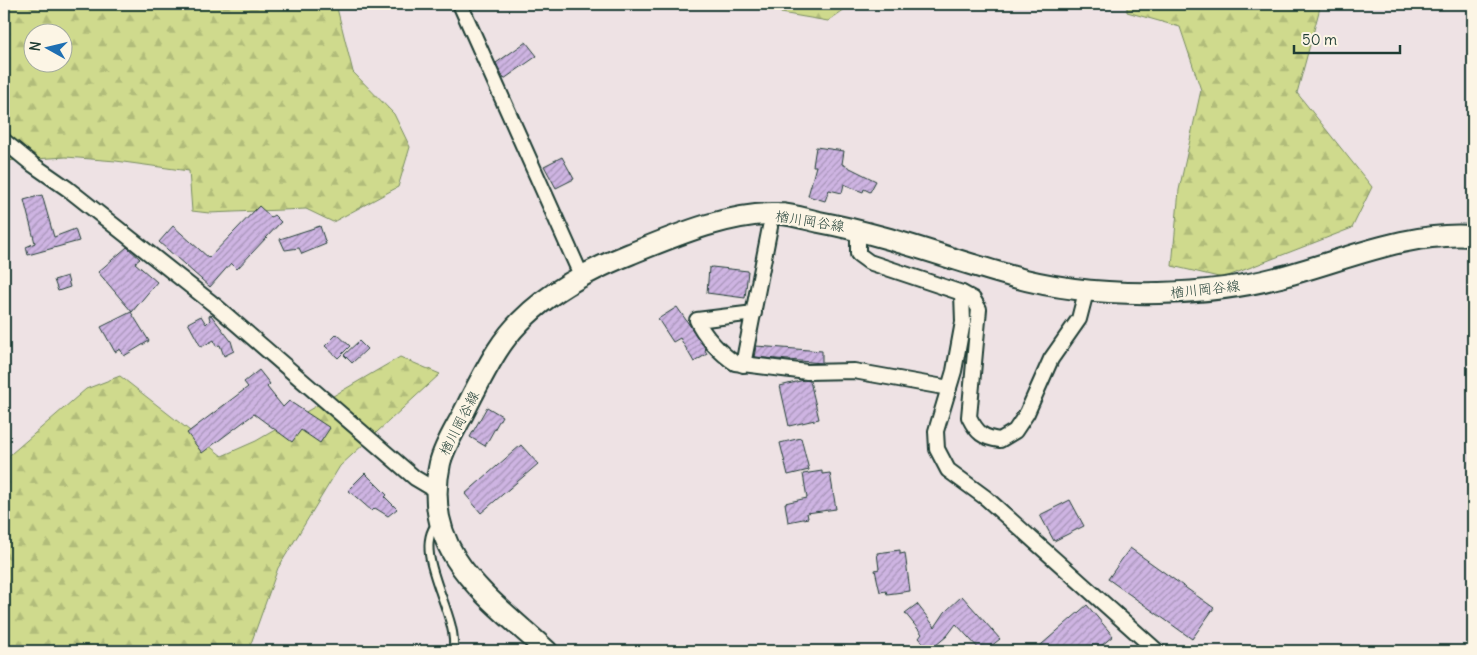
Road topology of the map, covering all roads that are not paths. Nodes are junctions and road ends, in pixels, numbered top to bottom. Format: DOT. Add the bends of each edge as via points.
graph roads {
  1 [pos="460,4"];
  2 [pos="4,141"];
  3 [pos="770,227"];
  4 [pos="858,229"];
  5 [pos="1473,236"];
  6 [pos="581,275"];
  7 [pos="1086,292"];
  8 [pos="962,293"];
  9 [pos="754,313"];
  10 [pos="743,365"];
  11 [pos="949,388"];
  12 [pos="437,491"];
  13 [pos="439,521"];
  14 [pos="454,651"];
  15 [pos="547,651"];
  16 [pos="1157,651"];
  1 -- 6 [label="street"];
  2 -- 12 [label="street" via="217,307 415,478"];
  3 -- 9 [label="street"];
  4 -- 6 [label="main road, 楢川岡谷線" via="778,214 729,219 681,234"];
  4 -- 7 [label="main road, 楢川岡谷線" via="1009,276"];
  4 -- 8 [label="street" via="858,254 869,262"];
  5 -- 7 [label="main road, 楢川岡谷線" via="1416,239 1238,286 1160,293"];
  6 -- 12 [label="main road, 楢川岡谷線" via="542,302 498,349 441,460"];
  7 -- 8 [label="street" via="1079,319 1051,359 1027,413 1015,431 1000,440 985,438 969,417 979,309 973,299"];
  8 -- 11 [label="street" via="963,322"];
  9 -- 10 [label="street"];
  9 -- 10 [label="street" via="697,320 727,358"];
  10 -- 11 [label="street" via="807,372 854,371"];
  11 -- 16 [label="street" via="936,431 937,449 948,470 986,498"];
  12 -- 13 [label="main road, 楢川岡谷線"];
  13 -- 14 [label="lane" via="431,530 429,540 438,586 452,627"];
  13 -- 15 [label="main road, 楢川岡谷線" via="461,570"];
}
